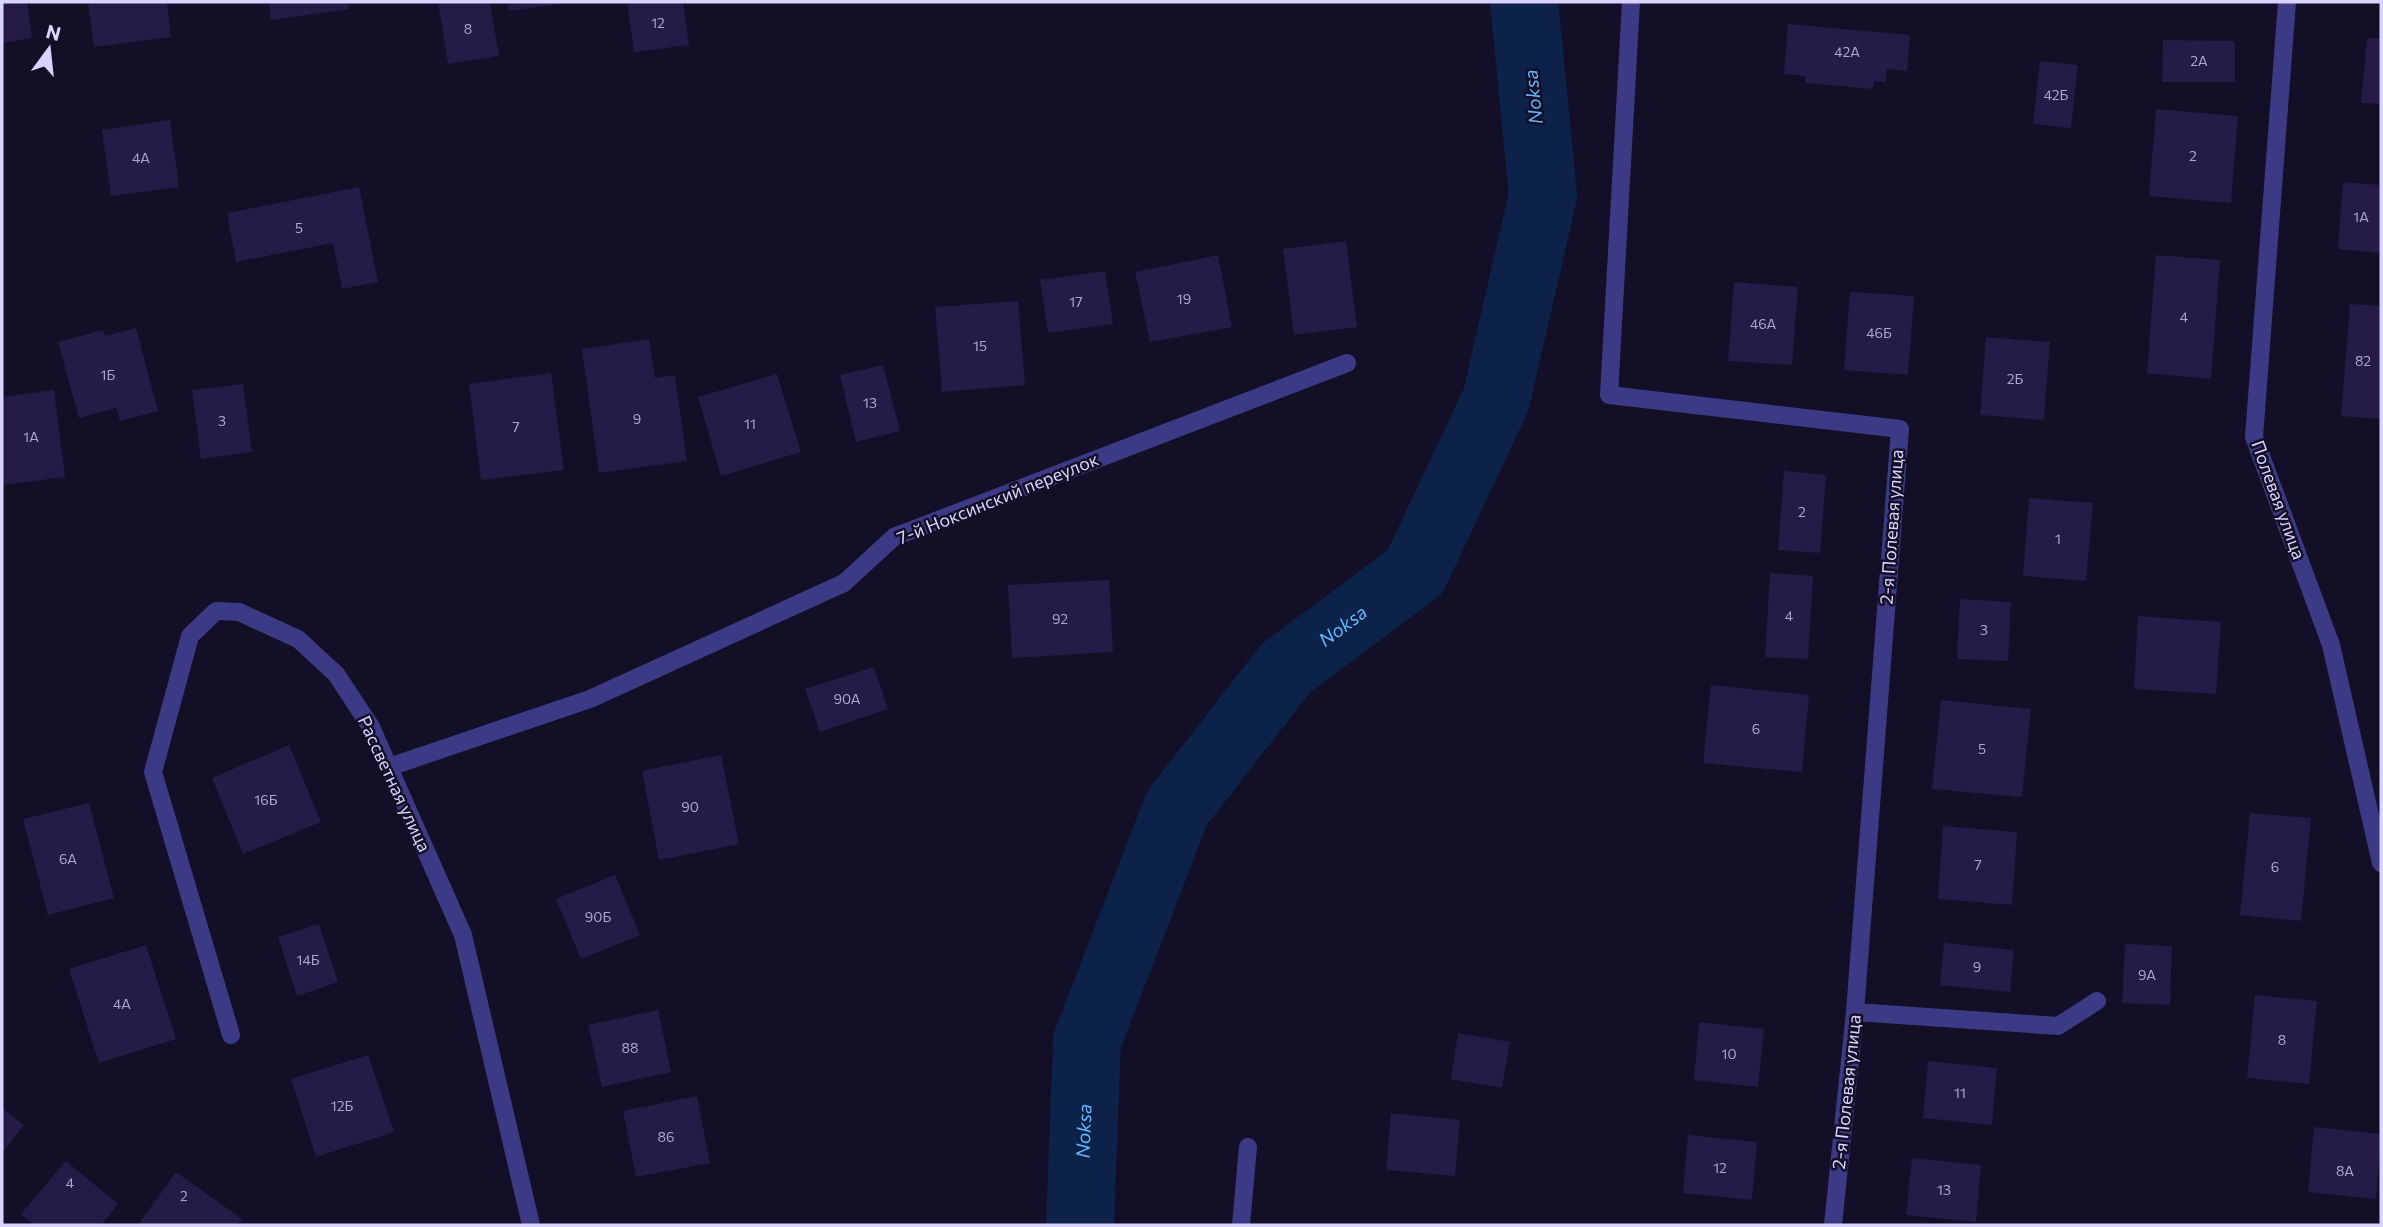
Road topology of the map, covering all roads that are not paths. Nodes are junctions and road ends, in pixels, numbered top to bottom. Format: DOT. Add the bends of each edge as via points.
graph roads {
  1 [pos="1631,2"];
  2 [pos="2287,2"];
  3 [pos="1347,363"];
  4 [pos="389,767"];
  5 [pos="2381,863"];
  6 [pos="2097,1002"];
  7 [pos="1855,1012"];
  8 [pos="231,1035"];
  9 [pos="1248,1147"];
  10 [pos="531,1225"];
  11 [pos="1241,1225"];
  12 [pos="1833,1225"];
  1 -- 7 [label="street, 2-я Полевая улица" via="1609,395 1900,429"];
  2 -- 5 [label="street, Полевая улица" via="2254,437 2332,645"];
  3 -- 4 [label="street, 7-й Ноксинский переулок" via="894,537 844,583 590,699"];
  4 -- 8 [label="street, Рассветная улица" via="371,727 337,674 298,639 239,611 216,611 190,636 153,772"];
  4 -- 10 [label="street, Рассветная улица" via="463,935"];
  6 -- 7 [label="street" via="2058,1026"];
  7 -- 12 [label="street, 2-я Полевая улица"];
  9 -- 11 [label="street"];
}
